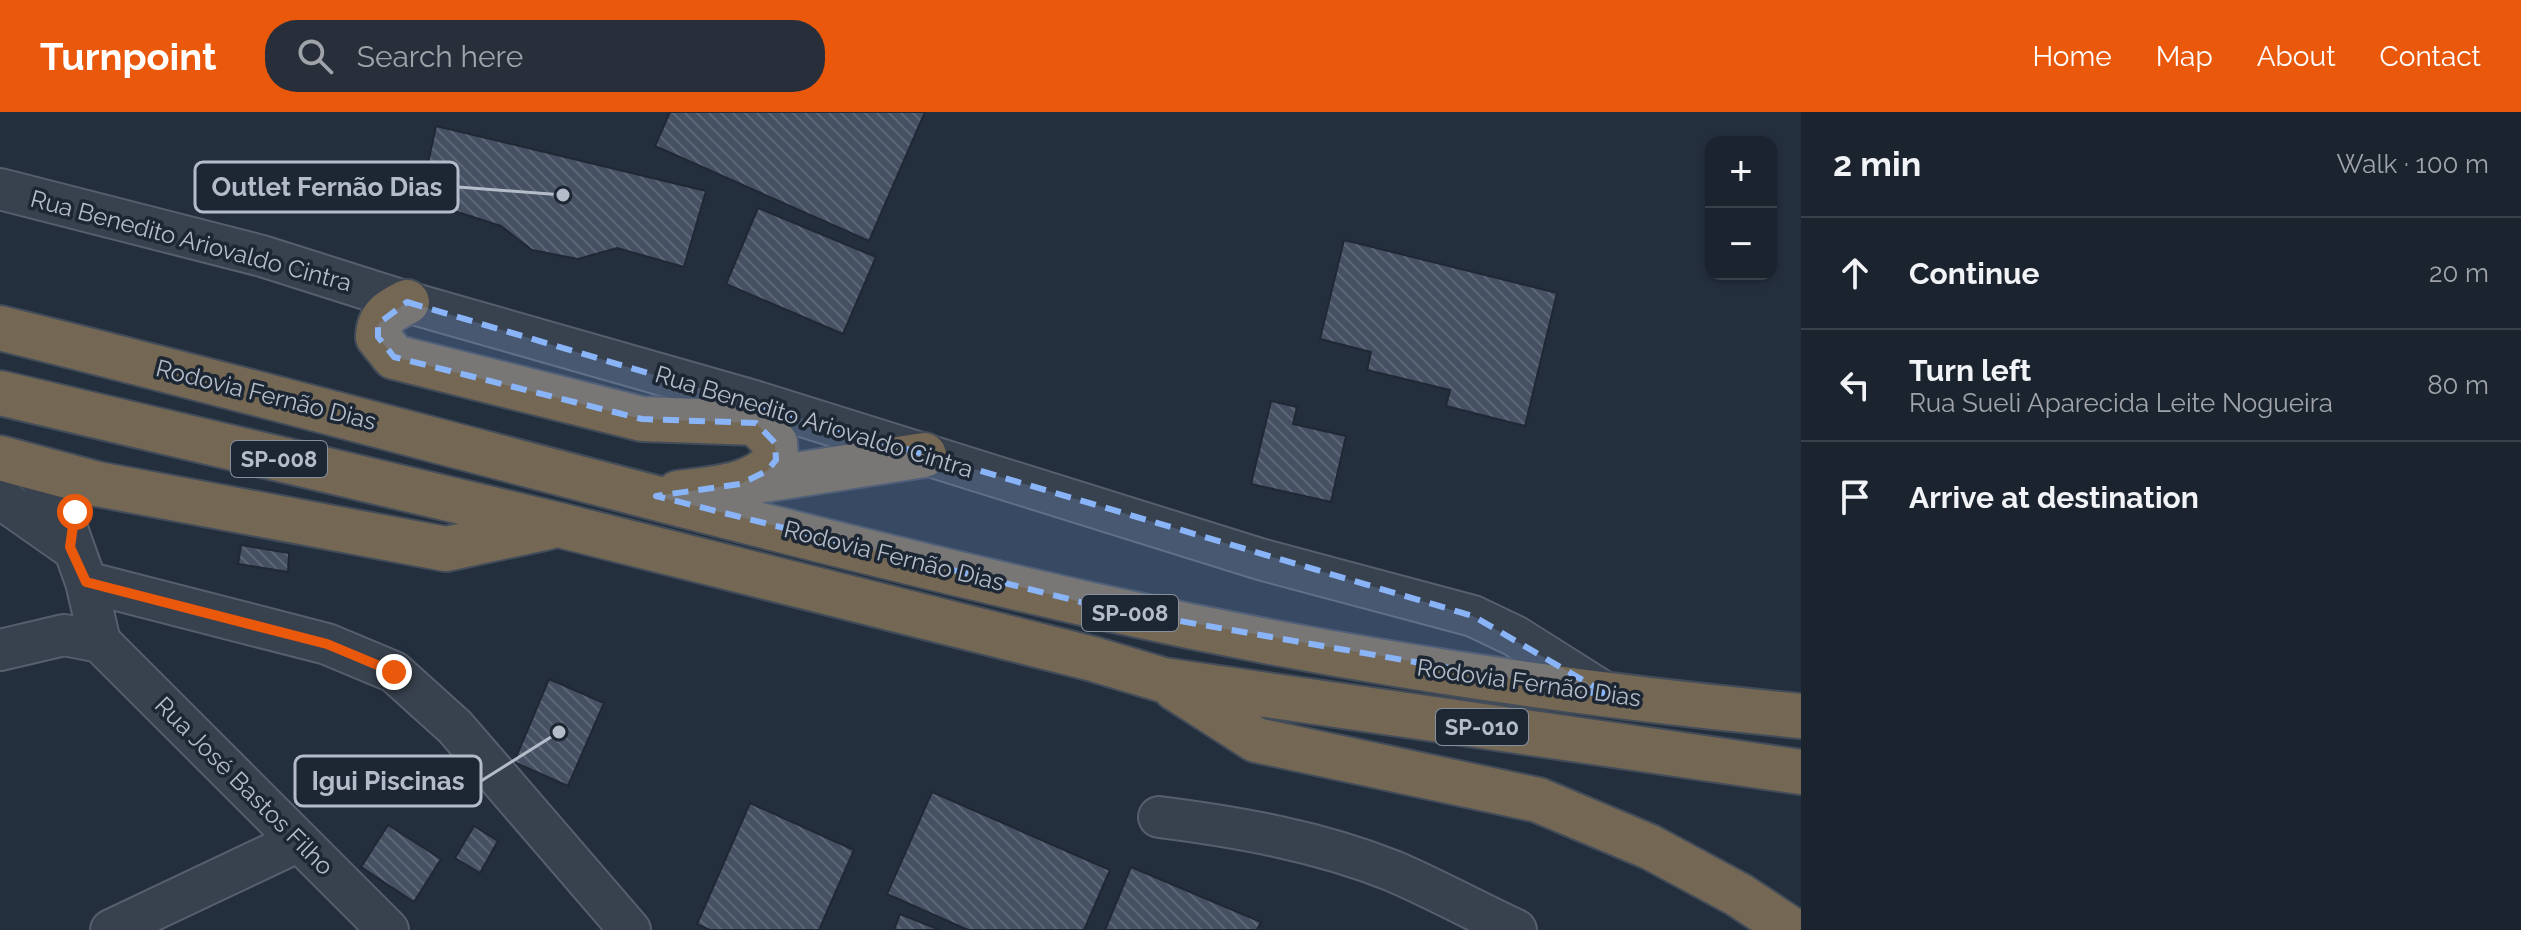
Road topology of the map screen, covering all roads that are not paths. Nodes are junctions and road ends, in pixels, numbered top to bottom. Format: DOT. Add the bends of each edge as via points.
graph roads {
  1 [pos="0,189"];
  2 [pos="407,302"];
  3 [pos="0,328"];
  4 [pos="0,393"];
  5 [pos="924,455"];
  6 [pos="16,463"];
  7 [pos="97,484"];
  8 [pos="740,484"];
  9 [pos="656,496"];
  10 [pos="0,498"];
  11 [pos="559,525"];
  12 [pos="78,564"];
  13 [pos="100,642"];
  14 [pos="0,650"];
  15 [pos="1163,680"];
  16 [pos="1610,696"];
  17 [pos="1801,716"];
  18 [pos="1801,772"];
  19 [pos="1159,817"];
  20 [pos="299,841"];
  21 [pos="111,930"];
  22 [pos="388,930"];
  23 [pos="630,930"];
  24 [pos="1516,930"];
  25 [pos="1792,930"];
  1 -- 2 [label="street, Rua Benedito Ariovaldo Cintra" via="262,256"];
  2 -- 5 [label="street, Rua Benedito Ariovaldo Cintra"];
  2 -- 8 [label="highway" via="378,324 378,337 394,357 642,419 756,423 775,443 776,460 767,471"];
  3 -- 9 [label="highway, Rodovia Fernão Dias / SP-008"];
  4 -- 11 [label="highway, Rodovia Fernão Dias / SP-008"];
  5 -- 8 [label="highway"];
  5 -- 16 [label="street, Rua Benedito Ariovaldo Cintra" via="1260,559 1473,616"];
  6 -- 7 [label="highway"];
  6 -- 12 [label="street" via="56,498"];
  7 -- 11 [label="highway" via="446,549"];
  7 -- 12 [label="street" via="75,512"];
  8 -- 9 [label="highway"];
  9 -- 16 [label="highway, Rodovia Fernão Dias / SP-008" via="1105,608 1311,649"];
  10 -- 12 [label="street"];
  11 -- 15 [label="highway, Rodovia Fernão Dias / SP-008"];
  12 -- 13 [label="street"];
  12 -- 23 [label="street" via="327,644 394,672 455,727"];
  13 -- 14 [label="street" via="64,635"];
  13 -- 20 [label="street, Rua José Bastos Filho"];
  15 -- 18 [label="highway, Rodovia Fernão Dias / SP-010"];
  15 -- 25 [label="highway, SP-008" via="1256,740 1538,800 1650,847"];
  16 -- 17 [label="highway, Rodovia Fernão Dias / SP-008"];
  19 -- 24 [label="street" via="1236,827 1316,846 1392,871"];
  20 -- 21 [label="street"];
  20 -- 22 [label="street, Rua José Bastos Filho"];
}
